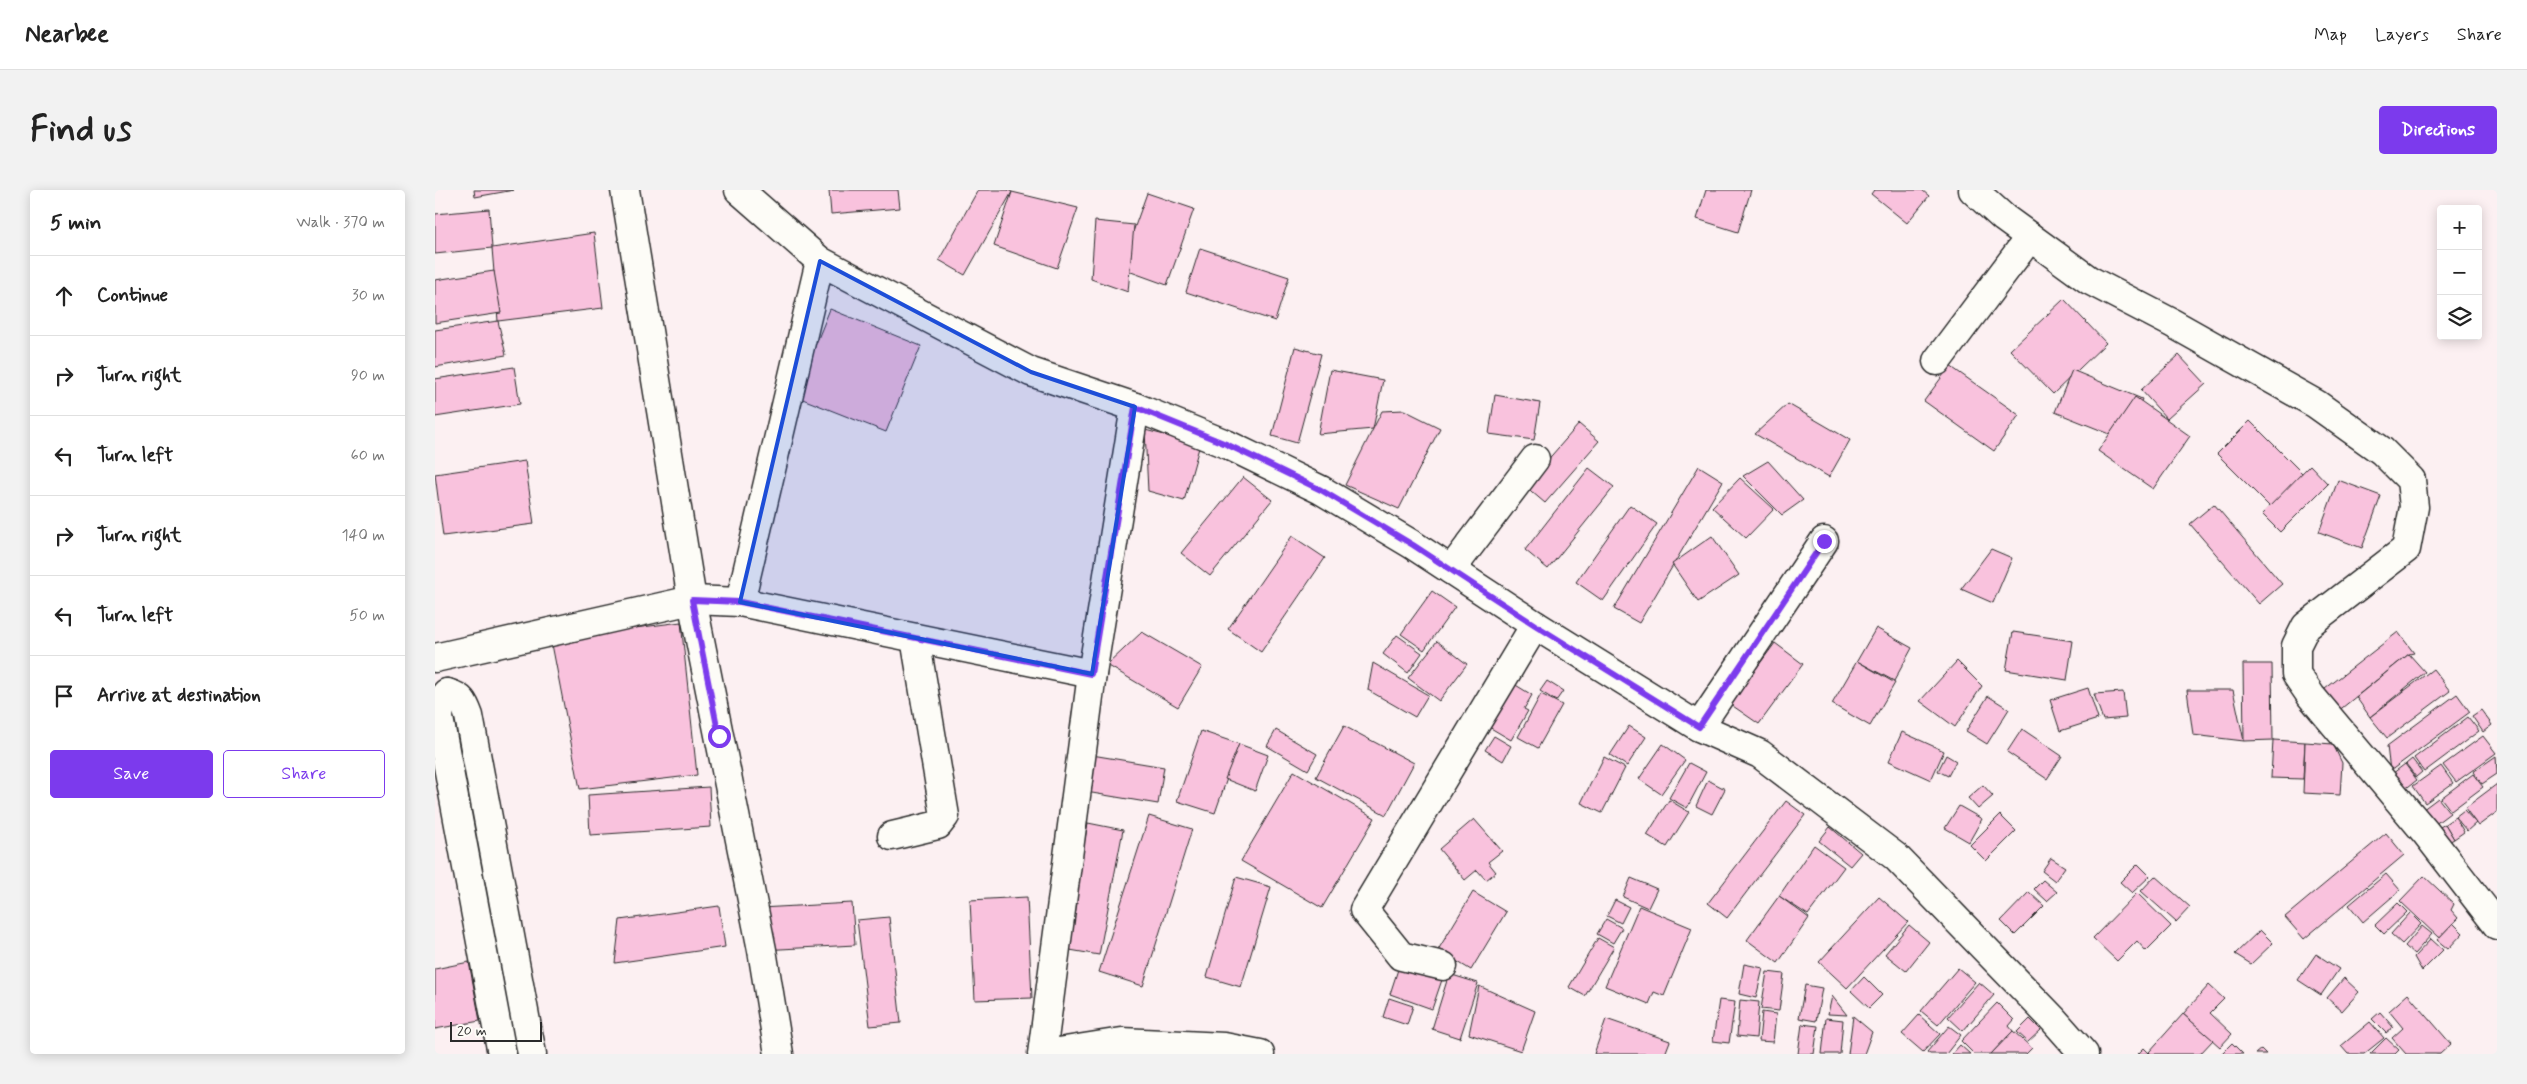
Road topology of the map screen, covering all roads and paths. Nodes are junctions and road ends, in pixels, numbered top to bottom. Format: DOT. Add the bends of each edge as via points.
graph roads {
  1 [pos="625,190"];
  2 [pos="739,190"];
  3 [pos="1973,190"];
  4 [pos="2030,237"];
  5 [pos="820,261"];
  6 [pos="1937,361"];
  7 [pos="1135,407"];
  8 [pos="1535,459"];
  9 [pos="1824,541"];
  10 [pos="1451,570"];
  11 [pos="692,600"];
  12 [pos="740,602"];
  13 [pos="1535,625"];
  14 [pos="915,638"];
  15 [pos="436,651"];
  16 [pos="1091,674"];
  17 [pos="447,693"];
  18 [pos="1699,727"];
  19 [pos="892,836"];
  20 [pos="2497,925"];
  21 [pos="1443,966"];
  22 [pos="502,1054"];
  23 [pos="532,1054"];
  24 [pos="779,1054"];
  25 [pos="1042,1054"];
  26 [pos="1046,1054"];
  27 [pos="1260,1054"];
  28 [pos="2084,1054"];
  1 -- 11 [label="street"];
  2 -- 5 [label="street"];
  3 -- 4 [label="street"];
  4 -- 6 [label="street"];
  4 -- 20 [label="street" via="2089,280 2173,323 2316,404 2382,451 2411,480 2414,507 2406,549 2306,626 2296,646 2295,674 2426,832"];
  5 -- 7 [label="street" via="1031,372"];
  5 -- 12 [label="street"];
  7 -- 10 [label="street" via="1226,444 1321,490"];
  7 -- 16 [label="street"];
  8 -- 10 [label="street"];
  9 -- 18 [label="street"];
  10 -- 13 [label="street"];
  11 -- 12 [label="street"];
  11 -- 15 [label="street"];
  11 -- 24 [label="street" via="762,950"];
  12 -- 14 [label="street"];
  13 -- 18 [label="street"];
  13 -- 21 [label="street" via="1364,910 1401,956"];
  14 -- 16 [label="street"];
  14 -- 19 [label="street" via="945,816 938,825"];
  15 -- 17 [label="street"];
  16 -- 25 [label="street"];
  17 -- 22 [label="street" via="441,700 439,718"];
  17 -- 23 [label="street" via="459,696 469,716"];
  18 -- 28 [label="street" via="1761,754 1896,857"];
  26 -- 27 [label="street" via="1122,1042 1224,1047"];
}
